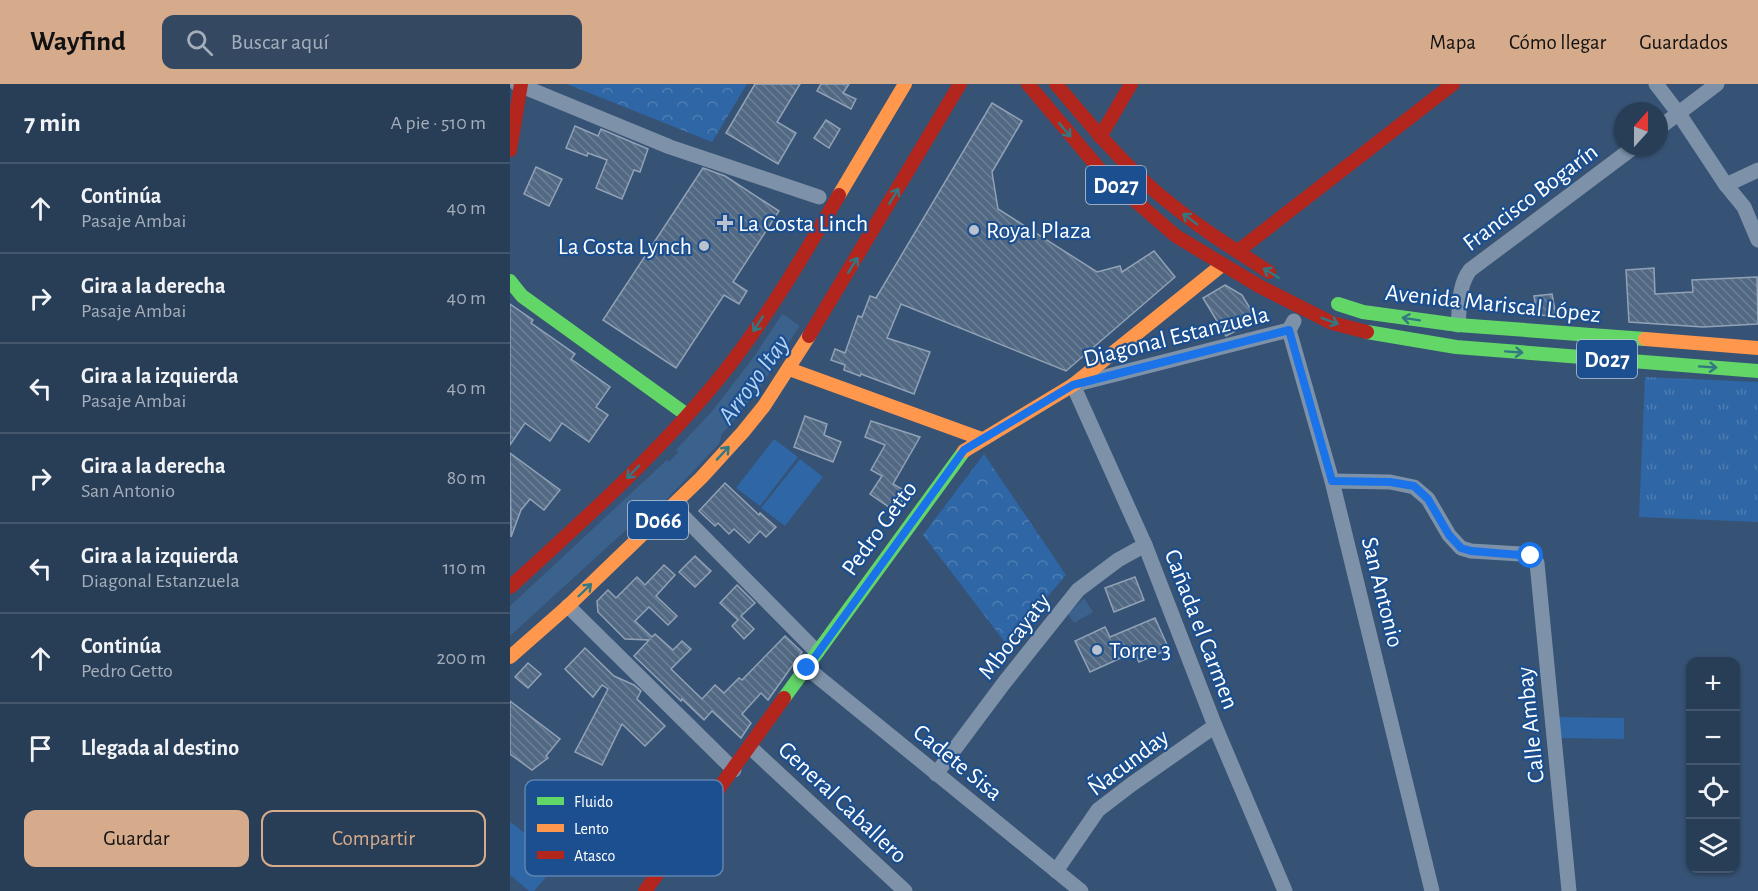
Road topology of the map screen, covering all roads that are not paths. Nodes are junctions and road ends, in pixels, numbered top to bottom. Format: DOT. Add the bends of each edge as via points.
graph roads {
  1 [pos="519,84"];
  2 [pos="905,84"];
  3 [pos="960,84"];
  4 [pos="1028,84"];
  5 [pos="1056,84"];
  6 [pos="1131,84"];
  7 [pos="1453,84"];
  8 [pos="1656,84"];
  9 [pos="1717,84"];
  10 [pos="1678,114"];
  11 [pos="1668,121"];
  12 [pos="1100,137"];
  13 [pos="510,150"];
  14 [pos="1622,156"];
  15 [pos="1758,170"];
  16 [pos="1726,185"];
  17 [pos="819,197"];
  18 [pos="1758,240"];
  19 [pos="791,248"];
  20 [pos="1238,251"];
  21 [pos="1222,265"];
  22 [pos="866,269"];
  23 [pos="510,281"];
  24 [pos="1285,281"];
  25 [pos="1324,299"];
  26 [pos="774,300"];
  27 [pos="1302,308"];
  28 [pos="1458,325"];
  29 [pos="815,326"];
  30 [pos="1289,330"];
  31 [pos="1758,348"];
  32 [pos="789,369"];
  33 [pos="1758,371"];
  34 [pos="1073,385"];
  35 [pos="687,415"];
  36 [pos="982,439"];
  37 [pos="1332,481"];
  38 [pos="673,506"];
  39 [pos="1145,544"];
  40 [pos="510,587"];
  41 [pos="568,606"];
  42 [pos="817,651"];
  43 [pos="510,657"];
  44 [pos="807,668"];
  45 [pos="1215,726"];
  46 [pos="750,747"];
  47 [pos="734,770"];
  48 [pos="936,774"];
  49 [pos="723,785"];
  50 [pos="1056,871"];
  51 [pos="656,876"];
  52 [pos="645,891"];
  53 [pos="906,891"];
  54 [pos="1081,891"];
  55 [pos="1285,891"];
  56 [pos="1432,891"];
  57 [pos="1569,891"];
  1 -- 13 [label="main road"];
  1 -- 17 [label="street" via="670,147"];
  2 -- 26 [label="main road, D066"];
  29 -- 3 [label="main road, D066, one-way"];
  4 -- 21 [label="main road, D027, one-way" via="1116,185 1176,236"];
  5 -- 12 [label="main road, D027"];
  6 -- 12 [label="main road"];
  7 -- 20 [label="main road"];
  8 -- 10 [label="street"];
  9 -- 10 [label="street"];
  10 -- 11 [label="street"];
  10 -- 16 [label="street"];
  20 -- 12 [label="main road, D027, one-way" via="1157,193"];
  14 -- 28 [label="street, Francisco Bogarín" via="1470,270 1462,286"];
  15 -- 16 [label="street"];
  16 -- 18 [label="street" via="1744,207"];
  19 -- 26 [label="main road" via="776,280"];
  24 -- 20 [label="main road, D027, one-way"];
  21 -- 27 [label="main road, Avenida Mariscal López / D027"];
  21 -- 34 [label="main road, Pedro Getto"];
  22 -- 29 [label="main road"];
  23 -- 35 [label="main road" via="522,296"];
  28 -- 25 [label="main road, Avenida Mariscal López / D027, one-way" via="1364,312"];
  26 -- 35 [label="main road, D066, one-way" via="725,371"];
  27 -- 30 [label="street"];
  27 -- 33 [label="main road, Avenida Mariscal López / D027, one-way" via="1332,322 1377,335 1456,347"];
  28 -- 31 [label="main road, Avenida Mariscal López / D027"];
  29 -- 32 [label="main road, D066"];
  30 -- 34 [label="street, Diagonal Estanzuela"];
  30 -- 37 [label="street, San Antonio"];
  32 -- 36 [label="main road"];
  38 -- 32 [label="main road, D066, one-way" via="743,432"];
  34 -- 36 [label="main road, Pedro Getto"];
  34 -- 39 [label="street, Cañada el Carmen"];
  35 -- 40 [label="main road, D066, one-way" via="603,503"];
  36 -- 42 [label="main road, Pedro Getto" via="964,450"];
  37 -- 56 [label="street, San Antonio"];
  37 -- 57 [label="street, Calle Ambay" via="1414,486 1428,499 1461,548 1531,556 1537,563"];
  41 -- 38 [label="main road, D066, one-way"];
  38 -- 42 [label="street"];
  39 -- 45 [label="street, Cañada el Carmen"];
  39 -- 48 [label="street, Mbocayaty" via="1078,590"];
  41 -- 43 [label="main road, D066"];
  41 -- 47 [label="street"];
  42 -- 44 [label="main road, Pedro Getto"];
  44 -- 46 [label="main road, Pedro Getto"];
  44 -- 48 [label="street, Cadete Sisa"];
  45 -- 50 [label="street, Ñacunday" via="1098,810"];
  45 -- 55 [label="street, Cañada el Carmen"];
  46 -- 47 [label="main road, Pedro Getto"];
  46 -- 53 [label="street, General Caballero"];
  47 -- 49 [label="main road, Pedro Getto"];
  48 -- 50 [label="street, Cadete Sisa"];
  50 -- 54 [label="street, Cadete Sisa"];
  51 -- 52 [label="main road, Pedro Getto"];
}
